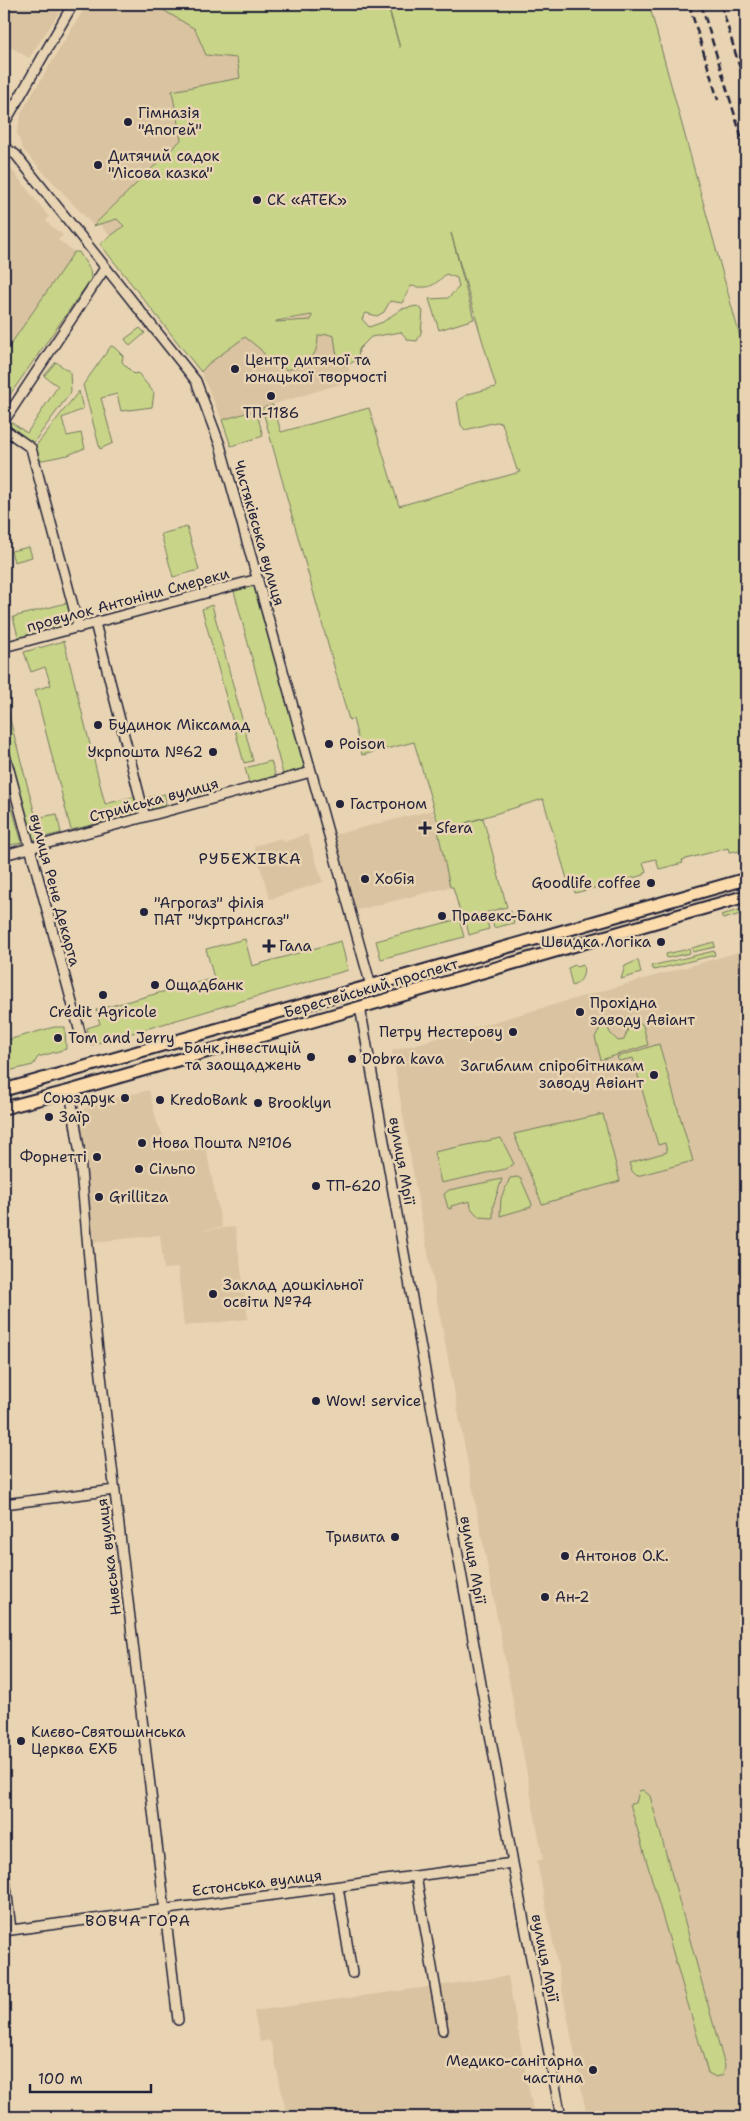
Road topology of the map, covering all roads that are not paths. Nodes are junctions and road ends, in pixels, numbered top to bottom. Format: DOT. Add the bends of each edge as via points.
graph roads {
  1 [pos="73,4"];
  2 [pos="4,124"];
  3 [pos="4,147"];
  4 [pos="105,268"];
  5 [pos="4,421"];
  6 [pos="4,429"];
  7 [pos="258,579"];
  8 [pos="95,623"];
  9 [pos="79,628"];
  10 [pos="4,646"];
  11 [pos="4,750"];
  12 [pos="311,772"];
  13 [pos="145,817"];
  14 [pos="29,848"];
  15 [pos="4,855"];
  16 [pos="746,878"];
  17 [pos="746,896"];
  18 [pos="371,986"];
  19 [pos="360,1007"];
  20 [pos="81,1036"];
  21 [pos="4,1090"];
  22 [pos="70,1091"];
  23 [pos="4,1108"];
  24 [pos="114,1490"];
  25 [pos="4,1504"];
  26 [pos="513,1864"];
  27 [pos="4,1870"];
  28 [pos="416,1876"];
  29 [pos="338,1887"];
  30 [pos="163,1910"];
  31 [pos="7,1930"];
  32 [pos="352,1973"];
  33 [pos="178,2020"];
  34 [pos="443,2030"];
  35 [pos="561,2117"];
  1 -- 2 [label="street"];
  3 -- 4 [label="street, Чистяківська вулиця" via="16,155"];
  4 -- 5 [label="street"];
  4 -- 7 [label="street, Чистяківська вулиця" via="196,381 220,445"];
  6 -- 9 [label="street" via="30,448"];
  7 -- 8 [label="street, провулок Антоніни Смереки"];
  7 -- 12 [label="street, Чистяківська вулиця"];
  8 -- 9 [label="street, провулок Антоніни Смереки"];
  8 -- 13 [label="street"];
  9 -- 10 [label="street, провулок Антоніни Смереки"];
  11 -- 14 [label="street, вулиця Рене Декарта"];
  12 -- 13 [label="street, Стрийська вулиця"];
  12 -- 18 [label="street, Чистяківська вулиця"];
  13 -- 14 [label="street, Стрийська вулиця"];
  14 -- 15 [label="street, Стрийська вулиця"];
  14 -- 20 [label="street, вулиця Рене Декарта"];
  16 -- 18 [label="main road, Берестейський проспект"];
  17 -- 19 [label="main road, Берестейський проспект"];
  18 -- 21 [label="main road, Берестейський проспект"];
  19 -- 22 [label="main road, Берестейський проспект"];
  19 -- 26 [label="street, вулиця Мрії"];
  22 -- 23 [label="main road, Берестейський проспект"];
  22 -- 24 [label="street, Нивська вулиця" via="79,1148"];
  24 -- 25 [label="street"];
  24 -- 30 [label="street, Нивська вулиця"];
  26 -- 28 [label="street, Естонська вулиця"];
  26 -- 35 [label="street, вулиця Мрії"];
  27 -- 31 [label="street"];
  28 -- 29 [label="street, Естонська вулиця"];
  28 -- 34 [label="street"];
  29 -- 30 [label="street, Естонська вулиця"];
  29 -- 32 [label="street"];
  30 -- 31 [label="street, Естонська вулиця"];
  30 -- 33 [label="street, Нивська вулиця"];
}
